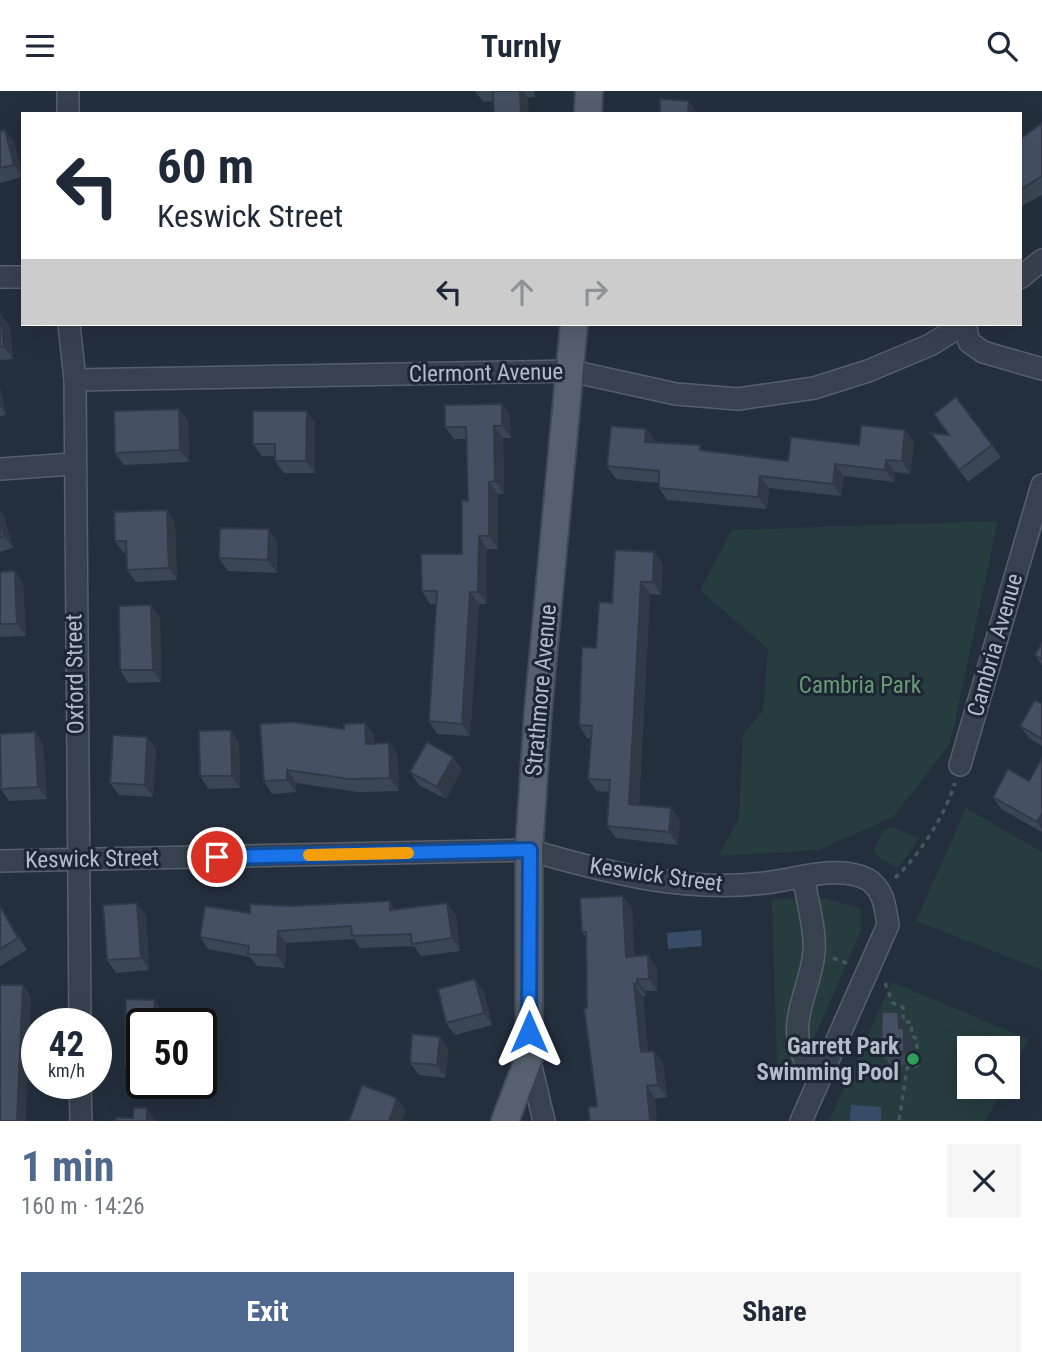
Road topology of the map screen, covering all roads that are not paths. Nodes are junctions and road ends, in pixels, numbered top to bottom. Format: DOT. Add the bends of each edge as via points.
graph roads {
  1 [pos="68,91"];
  2 [pos="589,91"];
  3 [pos="68,112"];
  4 [pos="588,112"];
  5 [pos="1042,260"];
  6 [pos="1022,276"];
  7 [pos="0,277"];
  8 [pos="21,277"];
  9 [pos="69,326"];
  10 [pos="574,326"];
  11 [pos="961,326"];
  12 [pos="965,326"];
  13 [pos="1042,369"];
  14 [pos="571,371"];
  15 [pos="75,380"];
  16 [pos="73,464"];
  17 [pos="0,469"];
  18 [pos="1042,485"];
  19 [pos="960,765"];
  20 [pos="530,850"];
  21 [pos="77,860"];
  22 [pos="0,861"];
  23 [pos="803,877"];
  24 [pos="79,1008"];
  25 [pos="529,1058"];
  26 [pos="825,1066"];
  27 [pos="80,1099"];
  28 [pos="81,1121"];
  29 [pos="505,1121"];
  30 [pos="544,1121"];
  31 [pos="801,1121"];
  1 -- 3 [label="street"];
  2 -- 4 [label="main road"];
  5 -- 6 [label="street"];
  7 -- 8 [label="street"];
  9 -- 15 [label="street, Oxford Street"];
  10 -- 14 [label="main road, Strathmore Avenue"];
  11 -- 14 [label="street, Clermont Avenue" via="868,372 814,388 738,400 676,394"];
  12 -- 13 [label="street" via="969,342 983,352"];
  14 -- 15 [label="street, Clermont Avenue"];
  14 -- 20 [label="main road, Strathmore Avenue" via="537,712"];
  15 -- 16 [label="street, Oxford Street"];
  16 -- 17 [label="street"];
  16 -- 21 [label="street, Oxford Street"];
  18 -- 19 [label="street, Cambria Avenue"];
  20 -- 21 [label="street, Keswick Street"];
  20 -- 23 [label="street, Keswick Street" via="612,874 684,883 728,886"];
  20 -- 25 [label="main road, Strathmore Avenue"];
  21 -- 22 [label="street, Keswick Street"];
  21 -- 24 [label="street, Oxford Street"];
  23 -- 26 [label="street" via="815,951 799,1009 798,1045 804,1058"];
  23 -- 26 [label="street, Keswick Street" via="846,873 868,880 884,897 888,925"];
  25 -- 29 [label="main road"];
  25 -- 30 [label="street"];
  26 -- 31 [label="street"];
  27 -- 28 [label="street"];
}
